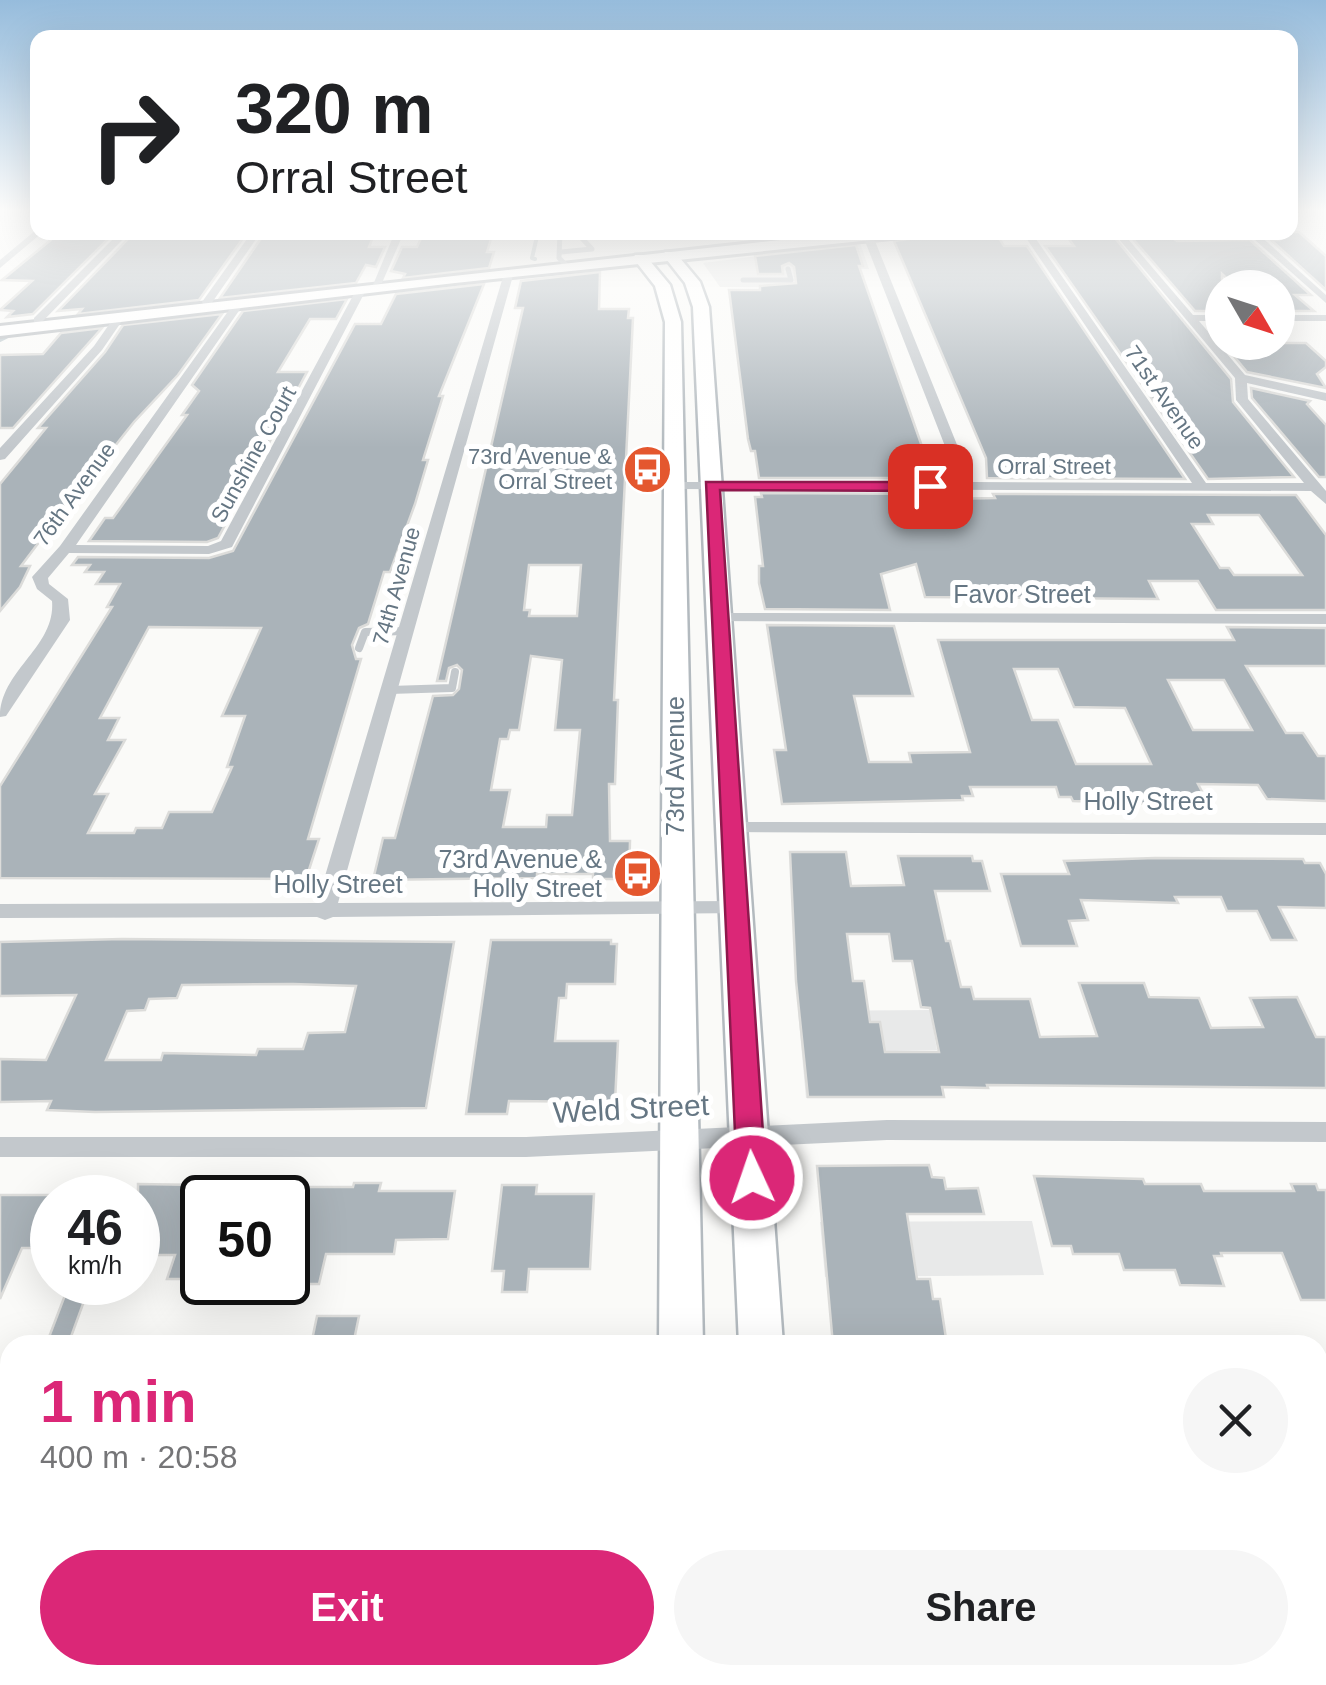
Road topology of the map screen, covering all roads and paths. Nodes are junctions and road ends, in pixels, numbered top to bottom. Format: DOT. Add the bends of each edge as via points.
graph roads {
  1 [pos="67,291"];
  2 [pos="215,291"];
  3 [pos="330,291"];
  4 [pos="343,291"];
  5 [pos="367,291"];
  6 [pos="503,291"];
  7 [pos="664,291"];
  8 [pos="695,291"];
  9 [pos="890,291"];
  10 [pos="1067,291"];
  11 [pos="1166,291"];
  12 [pos="207,302"];
  13 [pos="238,305"];
  14 [pos="119,318"];
  15 [pos="1190,318"];
  16 [pos="1205,318"];
  17 [pos="1295,318"];
  18 [pos="1326,318"];
  19 [pos="38,320"];
  20 [pos="0,327"];
  21 [pos="1242,378"];
  22 [pos="1326,397"];
  23 [pos="0,456"];
  24 [pos="673,486"];
  25 [pos="712,486"];
  26 [pos="967,486"];
  27 [pos="1202,486"];
  28 [pos="1315,487"];
  29 [pos="1326,500"];
  30 [pos="64,549"];
  31 [pos="719,618"];
  32 [pos="1326,619"];
  33 [pos="406,632"];
  34 [pos="359,648"];
  35 [pos="455,672"];
  36 [pos="390,690"];
  37 [pos="0,712"];
  38 [pos="731,828"];
  39 [pos="1326,829"];
  40 [pos="676,908"];
  41 [pos="736,908"];
  42 [pos="0,911"];
  43 [pos="325,913"];
  44 [pos="1326,1132"];
  45 [pos="750,1135"];
  46 [pos="679,1141"];
  47 [pos="0,1147"];
  48 [pos="681,1335"];
  49 [pos="760,1335"];
  1 -- 19 [label="street"];
  2 -- 12 [label="street"];
  3 -- 12 [label="main road"];
  4 -- 13 [label="main road"];
  5 -- 30 [label="street, Sunshine Court" via="226,544 210,550"];
  6 -- 33 [label="street, 74th Avenue"];
  7 -- 24 [label="main road, 73rd Avenue" via="673,322"];
  8 -- 25 [label="main road, 73rd Avenue"];
  9 -- 26 [label="street"];
  10 -- 27 [label="street, 71st Avenue"];
  11 -- 15 [label="street"];
  12 -- 19 [label="main road"];
  13 -- 14 [label="main road"];
  13 -- 30 [label="street, 76th Avenue"];
  14 -- 20 [label="main road"];
  14 -- 23 [label="street"];
  15 -- 16 [label="street"];
  15 -- 21 [label="street"];
  17 -- 18 [label="street"];
  19 -- 20 [label="main road"];
  21 -- 22 [label="street"];
  21 -- 28 [label="street" via="1242,400"];
  24 -- 25 [label="street, Orral Street"];
  24 -- 40 [label="main road, 73rd Avenue"];
  25 -- 26 [label="street, Orral Street"];
  25 -- 31 [label="main road, 73rd Avenue"];
  26 -- 27 [label="street, Orral Street"];
  27 -- 28 [label="street, Orral Street"];
  28 -- 29 [label="street"];
  30 -- 37 [label="street, 76th Avenue" via="40,577 60,599 62,620"];
  31 -- 32 [label="street, Favor Street"];
  31 -- 38 [label="main road, 73rd Avenue"];
  33 -- 34 [label="lane" via="365,632"];
  33 -- 36 [label="street, 74th Avenue"];
  35 -- 36 [label="lane" via="452,688"];
  36 -- 43 [label="street, 74th Avenue"];
  38 -- 39 [label="street, Holly Street"];
  38 -- 41 [label="main road, 73rd Avenue"];
  40 -- 41 [label="street, Holly Street"];
  40 -- 43 [label="street, Holly Street"];
  40 -- 46 [label="main road, 73rd Avenue"];
  41 -- 45 [label="main road, 73rd Avenue"];
  42 -- 43 [label="street, Holly Street"];
  44 -- 45 [label="street, Weld Street"];
  45 -- 46 [label="street, Weld Street"];
  45 -- 49 [label="main road, 73rd Avenue"];
  46 -- 47 [label="street, Weld Street"];
  46 -- 48 [label="main road, 73rd Avenue"];
}
